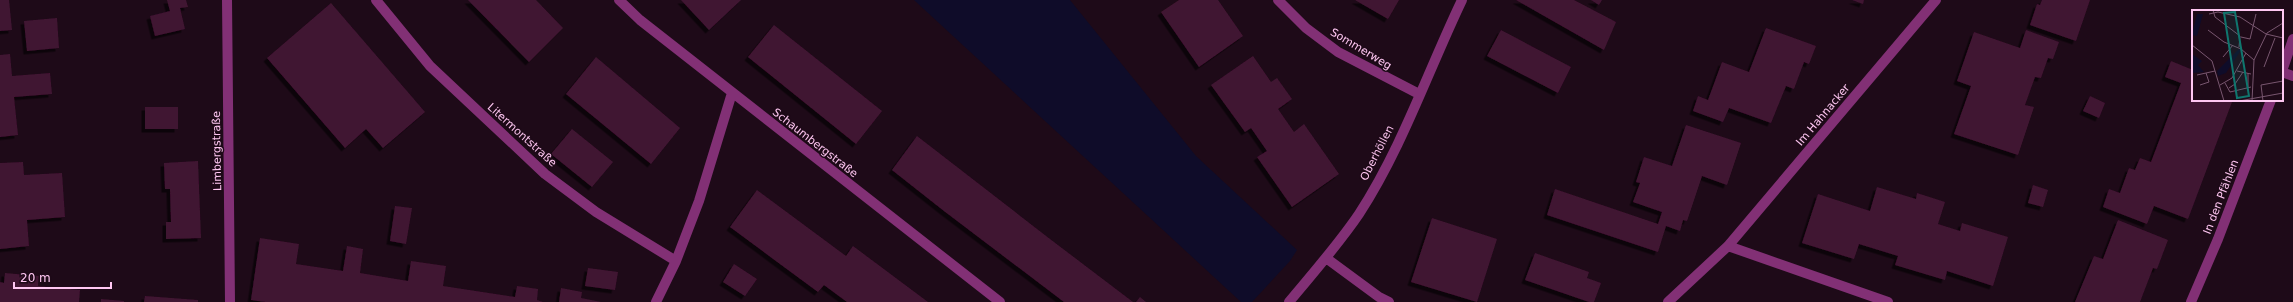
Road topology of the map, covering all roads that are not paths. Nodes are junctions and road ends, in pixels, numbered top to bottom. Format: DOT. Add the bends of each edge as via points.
graph roads {
  1 [pos="227,0"];
  2 [pos="376,0"];
  3 [pos="618,0"];
  4 [pos="1278,0"];
  5 [pos="1462,0"];
  6 [pos="1936,0"];
  7 [pos="2293,39"];
  8 [pos="2283,69"];
  9 [pos="2283,72"];
  10 [pos="2293,76"];
  11 [pos="732,93"];
  12 [pos="1419,94"];
  13 [pos="2271,101"];
  14 [pos="1728,246"];
  15 [pos="1326,258"];
  16 [pos="676,261"];
  17 [pos="230,302"];
  18 [pos="656,302"];
  19 [pos="1000,302"];
  20 [pos="1289,302"];
  21 [pos="1389,302"];
  22 [pos="1668,302"];
  23 [pos="1888,302"];
  24 [pos="2191,302"];
  1 -- 17 [label="street, Limbergstraße"];
  2 -- 16 [label="street, Litermontstraße" via="430,66 545,174 596,212"];
  3 -- 11 [label="street, Schaumbergstraße"];
  4 -- 12 [label="street, Sommerweg" via="1306,28 1338,52"];
  5 -- 12 [label="street, Oberhöllen"];
  6 -- 14 [label="street, Im Hahnacker"];
  7 -- 8 [label="street"];
  9 -- 10 [label="street"];
  11 -- 16 [label="street" via="721,122 711,165"];
  11 -- 19 [label="street, Schaumbergstraße"];
  12 -- 15 [label="street, Oberhöllen" via="1389,160 1359,213"];
  13 -- 24 [label="street, In den Pfählen"];
  14 -- 22 [label="street, Im Hahnacker"];
  14 -- 23 [label="street"];
  15 -- 20 [label="street, Oberhöllen"];
  15 -- 21 [label="street"];
  16 -- 18 [label="street"];
}
